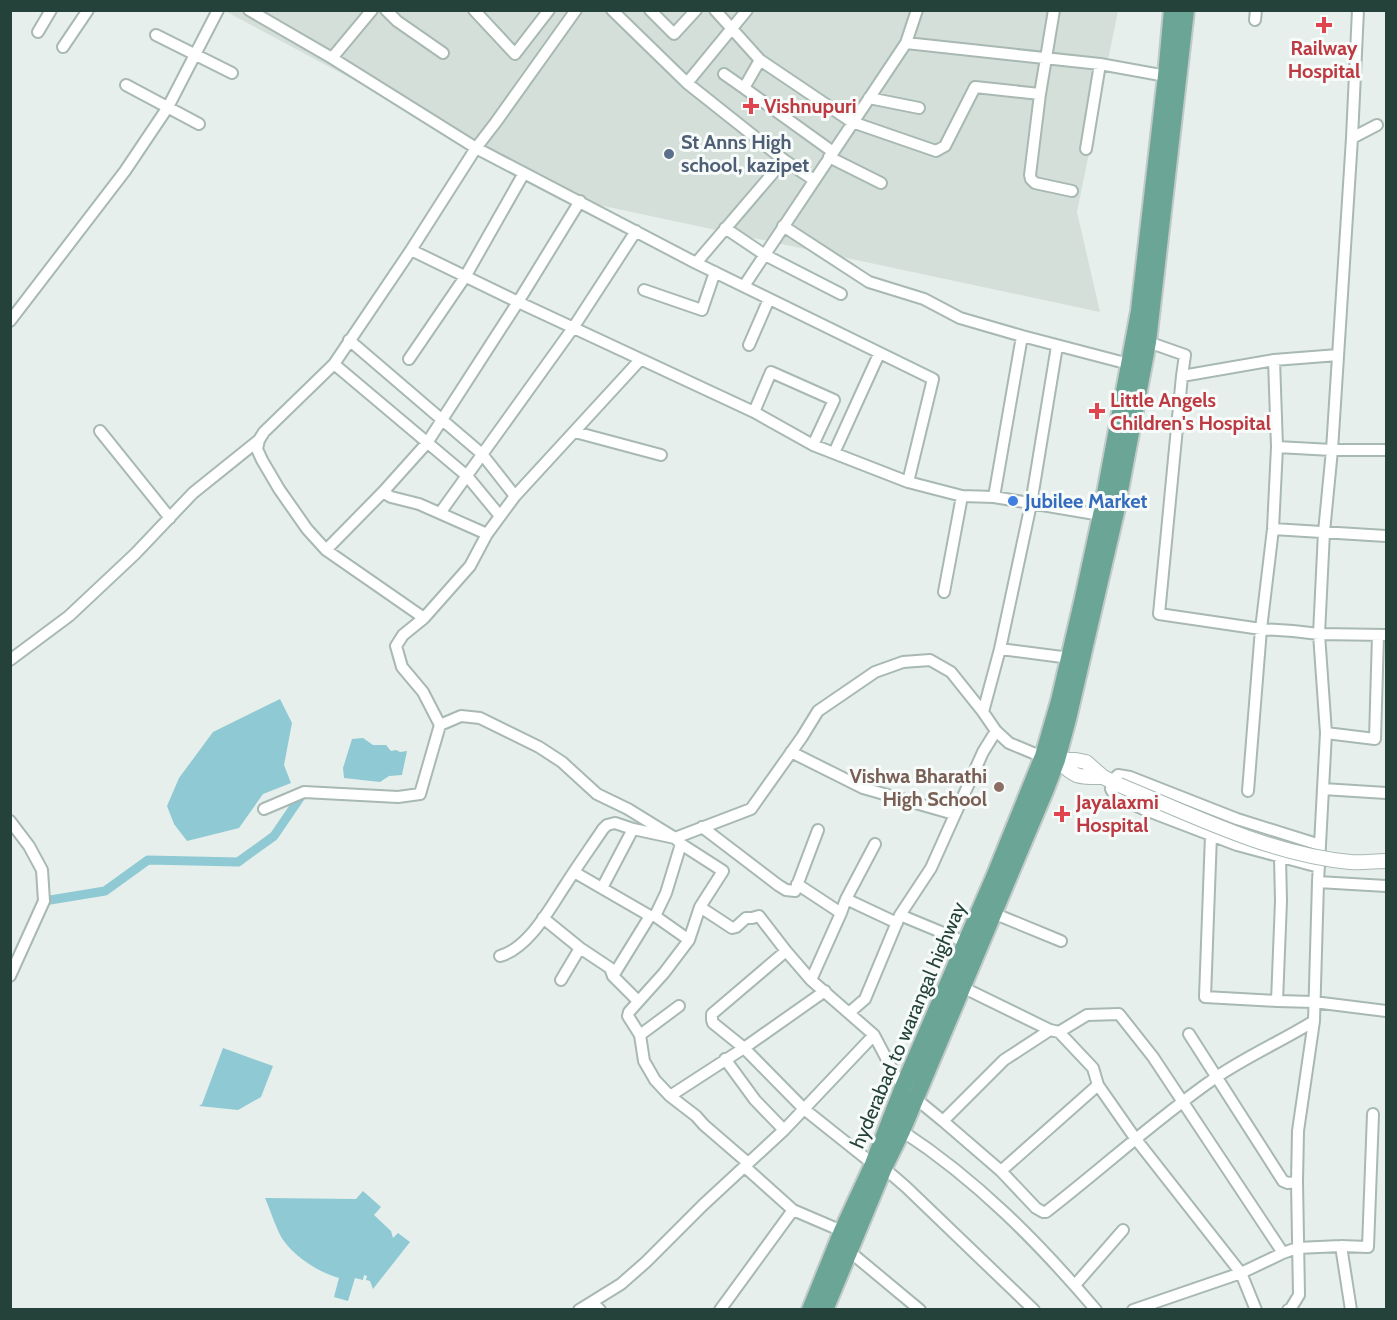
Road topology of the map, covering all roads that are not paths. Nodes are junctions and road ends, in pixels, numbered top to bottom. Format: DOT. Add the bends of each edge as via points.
graph roads {
  1 [pos="51,10"];
  2 [pos="88,10"];
  3 [pos="218,10"];
  4 [pos="249,10"];
  5 [pos="372,10"];
  6 [pos="387,10"];
  7 [pos="474,10"];
  8 [pos="549,10"];
  9 [pos="576,10"];
  10 [pos="612,10"];
  11 [pos="650,10"];
  12 [pos="696,10"];
  13 [pos="715,10"];
  14 [pos="747,10"];
  15 [pos="917,10"];
  16 [pos="1054,10"];
  17 [pos="1172,10"];
  18 [pos="1186,10"];
  19 [pos="1358,10"];
  20 [pos="731,30"];
  21 [pos="38,32"];
  22 [pos="156,35"];
  23 [pos="906,43"];
  24 [pos="63,47"];
  25 [pos="443,53"];
  26 [pos="196,55"];
  27 [pos="332,58"];
  28 [pos="1046,58"];
  29 [pos="760,60"];
  30 [pos="1100,64"];
  31 [pos="232,73"];
  32 [pos="724,74"];
  33 [pos="1166,76"];
  34 [pos="687,83"];
  35 [pos="126,84"];
  36 [pos="744,88"];
  37 [pos="1040,94"];
  38 [pos="869,98"];
  39 [pos="168,107"];
  40 [pos="919,108"];
  41 [pos="852,122"];
  42 [pos="198,124"];
  43 [pos="1377,125"];
  44 [pos="1352,138"];
  45 [pos="476,148"];
  46 [pos="1086,149"];
  47 [pos="831,154"];
  48 [pos="784,160"];
  49 [pos="524,173"];
  50 [pos="814,180"];
  51 [pos="881,183"];
  52 [pos="1072,191"];
  53 [pos="580,201"];
  54 [pos="783,226"];
  55 [pos="725,228"];
  56 [pos="636,231"];
  57 [pos="411,250"];
  58 [pos="765,255"];
  59 [pos="696,262"];
  60 [pos="715,272"];
  61 [pos="465,277"];
  62 [pos="744,286"];
  63 [pos="644,290"];
  64 [pos="841,294"];
  65 [pos="769,299"];
  66 [pos="518,302"];
  67 [pos="10,321"];
  68 [pos="573,328"];
  69 [pos="1022,336"];
  70 [pos="349,340"];
  71 [pos="1148,342"];
  72 [pos="749,345"];
  73 [pos="1057,346"];
  74 [pos="879,354"];
  75 [pos="1338,355"];
  76 [pos="409,359"];
  77 [pos="640,360"];
  78 [pos="1274,360"];
  79 [pos="334,364"];
  80 [pos="1129,364"];
  81 [pos="1182,376"];
  82 [pos="754,412"];
  83 [pos="442,421"];
  84 [pos="100,430"];
  85 [pos="575,432"];
  86 [pos="259,440"];
  87 [pos="427,443"];
  88 [pos="813,445"];
  89 [pos="1277,447"];
  90 [pos="1332,450"];
  91 [pos="1386,450"];
  92 [pos="834,453"];
  93 [pos="482,454"];
  94 [pos="661,455"];
  95 [pos="467,476"];
  96 [pos="908,482"];
  97 [pos="383,492"];
  98 [pos="515,496"];
  99 [pos="962,496"];
  100 [pos="994,497"];
  101 [pos="1032,504"];
  102 [pos="440,513"];
  103 [pos="1101,515"];
  104 [pos="500,516"];
  105 [pos="170,518"];
  106 [pos="1273,529"];
  107 [pos="1324,532"];
  108 [pos="487,534"];
  109 [pos="1386,536"];
  110 [pos="326,550"];
  111 [pos="944,592"];
  112 [pos="424,618"];
  113 [pos="1262,629"];
  114 [pos="1319,634"];
  115 [pos="1382,635"];
  116 [pos="1000,649"];
  117 [pos="1070,658"];
  118 [pos="10,660"];
  119 [pos="983,712"];
  120 [pos="440,726"];
  121 [pos="996,731"];
  122 [pos="1326,733"];
  123 [pos="791,752"];
  124 [pos="1050,758"];
  125 [pos="1111,781"];
  126 [pos="1323,789"];
  127 [pos="1248,791"];
  128 [pos="1386,793"];
  129 [pos="264,809"];
  130 [pos="954,814"];
  131 [pos="10,821"];
  132 [pos="702,827"];
  133 [pos="633,829"];
  134 [pos="819,830"];
  135 [pos="1211,835"];
  136 [pos="678,841"];
  137 [pos="875,844"];
  138 [pos="1320,845"];
  139 [pos="1280,857"];
  140 [pos="1386,861"];
  141 [pos="1318,867"];
  142 [pos="574,872"];
  143 [pos="1318,882"];
  144 [pos="797,884"];
  145 [pos="1386,886"];
  146 [pos="602,888"];
  147 [pos="846,899"];
  148 [pos="700,907"];
  149 [pos="841,913"];
  150 [pos="993,913"];
  151 [pos="653,916"];
  152 [pos="543,918"];
  153 [pos="898,919"];
  154 [pos="689,940"];
  155 [pos="1061,941"];
  156 [pos="965,942"];
  157 [pos="580,948"];
  158 [pos="786,951"];
  159 [pos="500,956"];
  160 [pos="10,976"];
  161 [pos="613,976"];
  162 [pos="561,980"];
  163 [pos="811,980"];
  164 [pos="962,987"];
  165 [pos="825,991"];
  166 [pos="638,1001"];
  167 [pos="1277,1001"];
  168 [pos="1314,1002"];
  169 [pos="679,1006"];
  170 [pos="1386,1011"];
  171 [pos="850,1012"];
  172 [pos="1314,1021"];
  173 [pos="1054,1031"];
  174 [pos="1190,1034"];
  175 [pos="640,1035"];
  176 [pos="874,1035"];
  177 [pos="744,1048"];
  178 [pos="725,1059"];
  179 [pos="1217,1077"];
  180 [pos="1098,1085"];
  181 [pos="909,1092"];
  182 [pos="670,1096"];
  183 [pos="1182,1102"];
  184 [pos="804,1109"];
  185 [pos="1373,1114"];
  186 [pos="943,1121"];
  187 [pos="784,1130"];
  188 [pos="902,1131"];
  189 [pos="1135,1138"];
  190 [pos="747,1165"];
  191 [pos="878,1166"];
  192 [pos="1001,1171"];
  193 [pos="1297,1182"];
  194 [pos="793,1210"];
  195 [pos="1123,1230"];
  196 [pos="842,1231"];
  197 [pos="1341,1246"];
  198 [pos="1297,1248"];
  199 [pos="849,1251"];
  200 [pos="1283,1252"];
  201 [pos="1241,1273"];
  202 [pos="1075,1285"];
  203 [pos="596,1306"];
  204 [pos="579,1310"];
  205 [pos="720,1310"];
  206 [pos="810,1310"];
  207 [pos="825,1310"];
  208 [pos="920,1310"];
  209 [pos="1034,1310"];
  210 [pos="1096,1310"];
  211 [pos="1132,1310"];
  212 [pos="1256,1310"];
  213 [pos="1288,1310"];
  214 [pos="1351,1310"];
  1 -- 21 [label="street"];
  2 -- 24 [label="street"];
  3 -- 26 [label="street"];
  4 -- 27 [label="street"];
  5 -- 27 [label="street"];
  6 -- 25 [label="street"];
  7 -- 8 [label="street" via="516,54"];
  9 -- 45 [label="street"];
  10 -- 34 [label="street"];
  11 -- 12 [label="street" via="674,34"];
  13 -- 20 [label="street"];
  14 -- 20 [label="street"];
  15 -- 23 [label="street"];
  16 -- 28 [label="street"];
  17 -- 33 [label="main road"];
  18 -- 71 [label="main road"];
  19 -- 44 [label="street"];
  20 -- 29 [label="street"];
  20 -- 34 [label="street"];
  22 -- 26 [label="street"];
  23 -- 28 [label="street"];
  23 -- 38 [label="street"];
  26 -- 31 [label="street"];
  26 -- 39 [label="street"];
  27 -- 45 [label="street"];
  28 -- 30 [label="street"];
  28 -- 37 [label="street"];
  29 -- 36 [label="street"];
  29 -- 41 [label="street"];
  30 -- 33 [label="street"];
  30 -- 46 [label="street"];
  32 -- 36 [label="street"];
  33 -- 80 [label="main road" via="1139,311"];
  34 -- 48 [label="street"];
  35 -- 39 [label="street"];
  36 -- 47 [label="street"];
  37 -- 41 [label="street" via="975,87 945,146 936,151"];
  37 -- 52 [label="street" via="1029,176 1035,183"];
  38 -- 40 [label="street"];
  38 -- 41 [label="street"];
  39 -- 42 [label="street"];
  39 -- 67 [label="street" via="125,171"];
  41 -- 47 [label="street"];
  43 -- 44 [label="street"];
  44 -- 75 [label="street"];
  45 -- 49 [label="street"];
  45 -- 57 [label="street"];
  47 -- 50 [label="street"];
  47 -- 51 [label="street"];
  48 -- 50 [label="street"];
  48 -- 55 [label="street"];
  49 -- 53 [label="street"];
  49 -- 61 [label="street"];
  50 -- 54 [label="street"];
  53 -- 56 [label="street"];
  53 -- 66 [label="street"];
  54 -- 58 [label="street"];
  54 -- 69 [label="street" via="869,282 924,299 960,318"];
  55 -- 58 [label="street"];
  55 -- 59 [label="street"];
  56 -- 59 [label="street"];
  56 -- 68 [label="street"];
  57 -- 61 [label="street"];
  57 -- 70 [label="street"];
  58 -- 62 [label="street"];
  58 -- 64 [label="street"];
  59 -- 60 [label="street"];
  60 -- 62 [label="street"];
  60 -- 63 [label="street" via="702,310"];
  61 -- 66 [label="street"];
  61 -- 76 [label="street"];
  62 -- 65 [label="street"];
  65 -- 72 [label="street"];
  65 -- 74 [label="street"];
  66 -- 68 [label="street"];
  66 -- 83 [label="street"];
  68 -- 77 [label="street"];
  68 -- 93 [label="street"];
  69 -- 73 [label="street"];
  69 -- 100 [label="street"];
  70 -- 79 [label="street"];
  70 -- 83 [label="street"];
  71 -- 81 [label="street" via="1185,355"];
  71 -- 124 [label="main road" via="1116,512"];
  73 -- 80 [label="street"];
  73 -- 101 [label="street"];
  74 -- 92 [label="street"];
  74 -- 96 [label="street" via="933,379"];
  75 -- 78 [label="street"];
  75 -- 90 [label="street"];
  77 -- 82 [label="street"];
  77 -- 85 [label="street"];
  78 -- 81 [label="street"];
  78 -- 89 [label="street"];
  79 -- 86 [label="street"];
  79 -- 87 [label="street"];
  80 -- 103 [label="main road"];
  81 -- 113 [label="street" via="1160,614"];
  82 -- 88 [label="street"];
  82 -- 88 [label="street" via="771,372 834,400"];
  83 -- 87 [label="street"];
  83 -- 93 [label="street"];
  84 -- 105 [label="street"];
  85 -- 94 [label="street"];
  85 -- 98 [label="street"];
  86 -- 105 [label="street" via="193,493"];
  86 -- 110 [label="street" via="257,449 267,470"];
  87 -- 95 [label="street"];
  87 -- 97 [label="street"];
  88 -- 92 [label="street"];
  89 -- 90 [label="street"];
  89 -- 106 [label="street"];
  90 -- 91 [label="street"];
  90 -- 107 [label="street"];
  92 -- 96 [label="street"];
  93 -- 95 [label="street"];
  93 -- 98 [label="street"];
  95 -- 102 [label="street"];
  95 -- 104 [label="street"];
  96 -- 99 [label="street"];
  97 -- 102 [label="street"];
  97 -- 110 [label="street"];
  98 -- 104 [label="street"];
  99 -- 100 [label="street"];
  99 -- 111 [label="street"];
  100 -- 101 [label="street"];
  101 -- 103 [label="street"];
  101 -- 116 [label="street"];
  102 -- 108 [label="street"];
  103 -- 117 [label="main road"];
  104 -- 108 [label="street"];
  105 -- 118 [label="street" via="69,616"];
  106 -- 107 [label="street"];
  106 -- 113 [label="street"];
  107 -- 109 [label="street"];
  107 -- 114 [label="street"];
  108 -- 112 [label="street" via="470,567"];
  110 -- 112 [label="street"];
  112 -- 120 [label="street" via="396,646 402,667 423,692"];
  113 -- 114 [label="street"];
  113 -- 127 [label="street"];
  114 -- 115 [label="street"];
  114 -- 122 [label="street"];
  115 -- 122 [label="street" via="1375,740"];
  116 -- 117 [label="street"];
  116 -- 119 [label="street"];
  117 -- 124 [label="main road"];
  119 -- 121 [label="street"];
  119 -- 123 [label="street" via="951,672 930,660 903,662 874,672 818,711"];
  120 -- 129 [label="street" via="420,794 398,797 304,792"];
  120 -- 136 [label="street" via="461,716 480,718 539,747 597,794"];
  121 -- 124 [label="street" via="1009,743"];
  121 -- 130 [label="street"];
  122 -- 126 [label="street"];
  123 -- 130 [label="street" via="863,788"];
  123 -- 132 [label="street" via="752,809"];
  124 -- 125 [label="street" via="1086,762"];
  124 -- 150 [label="main road"];
  124 -- 156 [label="main road, hyderabad to warangal highway"];
  125 -- 135 [label="street" via="1115,796"];
  125 -- 138 [label="street" via="1118,775 1130,777 1237,819"];
  125 -- 140 [label="street, bridge" via="1266,844 1341,861"];
  126 -- 128 [label="street"];
  126 -- 138 [label="street"];
  130 -- 153 [label="street" via="931,868"];
  131 -- 160 [label="street" via="42,870 44,901"];
  132 -- 136 [label="street"];
  132 -- 144 [label="street" via="786,890 795,891"];
  133 -- 136 [label="street"];
  133 -- 142 [label="street" via="615,823 607,825"];
  133 -- 146 [label="street"];
  134 -- 144 [label="street"];
  135 -- 139 [label="street"];
  135 -- 167 [label="street" via="1205,997"];
  136 -- 148 [label="street" via="723,871"];
  136 -- 151 [label="street" via="666,893"];
  137 -- 147 [label="street"];
  138 -- 141 [label="street"];
  139 -- 141 [label="street"];
  139 -- 167 [label="street"];
  141 -- 143 [label="street"];
  142 -- 146 [label="street"];
  142 -- 152 [label="street"];
  143 -- 145 [label="street"];
  143 -- 168 [label="street"];
  144 -- 149 [label="street"];
  146 -- 151 [label="street"];
  147 -- 149 [label="street"];
  147 -- 153 [label="street"];
  148 -- 154 [label="street"];
  148 -- 158 [label="street" via="732,928 746,918 759,916"];
  149 -- 163 [label="street"];
  150 -- 155 [label="street"];
  150 -- 164 [label="main road"];
  151 -- 154 [label="street"];
  151 -- 161 [label="street"];
  152 -- 157 [label="street"];
  152 -- 159 [label="street" via="528,938"];
  153 -- 156 [label="street"];
  153 -- 171 [label="street" via="865,999"];
  154 -- 166 [label="street"];
  156 -- 181 [label="main road, hyderabad to warangal highway"];
  157 -- 161 [label="street" via="610,968"];
  157 -- 162 [label="street"];
  158 -- 163 [label="street"];
  158 -- 177 [label="street" via="712,1014 713,1023"];
  161 -- 166 [label="street"];
  163 -- 165 [label="street"];
  164 -- 173 [label="street"];
  164 -- 181 [label="main road"];
  165 -- 171 [label="street"];
  165 -- 177 [label="street"];
  166 -- 175 [label="street" via="628,1016"];
  167 -- 168 [label="street"];
  168 -- 170 [label="street"];
  168 -- 172 [label="street"];
  169 -- 175 [label="street"];
  171 -- 176 [label="street"];
  172 -- 179 [label="street"];
  172 -- 193 [label="street" via="1298,1131"];
  173 -- 180 [label="street" via="1093,1068"];
  173 -- 183 [label="street" via="1087,1015 1119,1014"];
  173 -- 186 [label="street" via="1004,1060"];
  174 -- 179 [label="street"];
  175 -- 182 [label="street" via="645,1061"];
  176 -- 181 [label="street"];
  176 -- 184 [label="street"];
  177 -- 178 [label="street"];
  177 -- 184 [label="street"];
  178 -- 182 [label="street"];
  178 -- 187 [label="street" via="755,1100"];
  179 -- 183 [label="street"];
  179 -- 193 [label="street" via="1283,1181"];
  180 -- 189 [label="street"];
  180 -- 192 [label="street"];
  181 -- 186 [label="street"];
  181 -- 188 [label="main road"];
  181 -- 191 [label="main road, hyderabad to warangal highway"];
  182 -- 190 [label="street"];
  183 -- 189 [label="street"];
  183 -- 200 [label="street"];
  184 -- 187 [label="street"];
  184 -- 191 [label="street"];
  185 -- 197 [label="street" via="1368,1247"];
  186 -- 192 [label="street"];
  187 -- 190 [label="street"];
  188 -- 191 [label="main road"];
  188 -- 202 [label="street" via="974,1185 1035,1241"];
  189 -- 192 [label="street" via="1046,1212 1036,1208"];
  189 -- 201 [label="street"];
  190 -- 194 [label="street"];
  190 -- 203 [label="street"];
  191 -- 196 [label="main road, hyderabad to warangal highway"];
  191 -- 199 [label="main road"];
  191 -- 209 [label="street" via="906,1187"];
  193 -- 198 [label="street"];
  194 -- 196 [label="street"];
  194 -- 205 [label="street"];
  195 -- 202 [label="street"];
  196 -- 206 [label="main road, hyderabad to warangal highway"];
  197 -- 198 [label="street"];
  197 -- 214 [label="street"];
  198 -- 200 [label="street"];
  198 -- 213 [label="street" via="1299,1295"];
  199 -- 207 [label="main road"];
  199 -- 208 [label="street"];
  200 -- 201 [label="street"];
  201 -- 211 [label="street"];
  201 -- 212 [label="street"];
  202 -- 210 [label="street"];
  203 -- 204 [label="street"];
}
